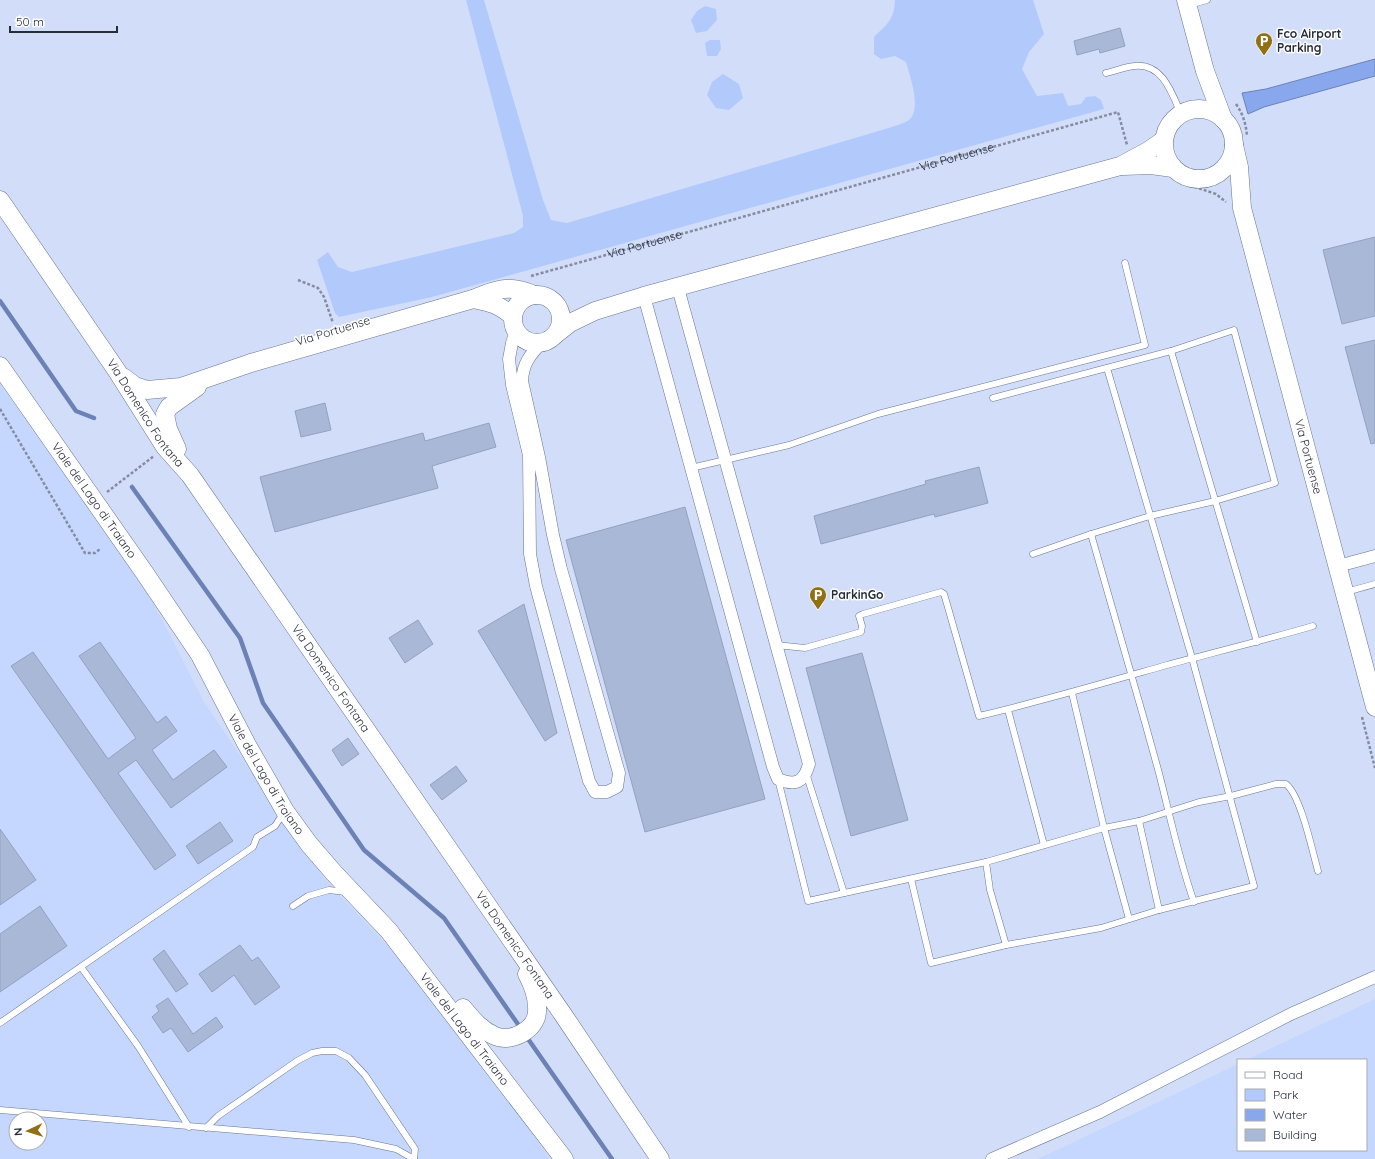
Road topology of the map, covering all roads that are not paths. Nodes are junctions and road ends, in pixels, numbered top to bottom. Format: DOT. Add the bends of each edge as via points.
graph roads {
  1 [pos="1207,0"];
  2 [pos="1187,2"];
  3 [pos="1205,71"];
  4 [pos="1106,73"];
  5 [pos="1187,112"];
  6 [pos="1223,119"];
  7 [pos="1164,140"];
  8 [pos="1234,145"];
  9 [pos="1120,166"];
  10 [pos="1175,174"];
  11 [pos="1213,177"];
  12 [pos="0,200"];
  13 [pos="1235,206"];
  14 [pos="1125,263"];
  15 [pos="678,288"];
  16 [pos="534,295"];
  17 [pos="644,296"];
  18 [pos="473,299"];
  19 [pos="560,310"];
  20 [pos="595,311"];
  21 [pos="515,323"];
  22 [pos="549,338"];
  23 [pos="1171,351"];
  24 [pos="0,366"];
  25 [pos="1107,368"];
  26 [pos="117,371"];
  27 [pos="214,376"];
  28 [pos="993,398"];
  29 [pos="725,460"];
  30 [pos="691,468"];
  31 [pos="190,475"];
  32 [pos="1215,501"];
  33 [pos="1150,516"];
  34 [pos="1091,534"];
  35 [pos="1033,554"];
  36 [pos="1375,556"];
  37 [pos="1338,566"];
  38 [pos="1375,584"];
  39 [pos="1345,592"];
  40 [pos="1313,626"];
  41 [pos="1257,642"];
  42 [pos="776,645"];
  43 [pos="1192,658"];
  44 [pos="1132,675"];
  45 [pos="1072,693"];
  46 [pos="1375,706"];
  47 [pos="1008,710"];
  48 [pos="806,773"];
  49 [pos="778,779"];
  50 [pos="1231,796"];
  51 [pos="285,810"];
  52 [pos="1169,812"];
  53 [pos="1139,821"];
  54 [pos="1104,828"];
  55 [pos="1044,845"];
  56 [pos="986,862"];
  57 [pos="1318,870"];
  58 [pos="911,879"];
  59 [pos="354,893"];
  60 [pos="844,893"];
  61 [pos="1194,902"];
  62 [pos="294,906"];
  63 [pos="1159,910"];
  64 [pos="1129,919"];
  65 [pos="497,920"];
  66 [pos="389,931"];
  67 [pos="1006,946"];
  68 [pos="81,967"];
  69 [pos="1375,977"];
  70 [pos="0,1023"];
  71 [pos="0,1110"];
  72 [pos="189,1127"];
  73 [pos="206,1128"];
  74 [pos="414,1159"];
  75 [pos="564,1159"];
  76 [pos="660,1159"];
  77 [pos="992,1159"];
  1 -- 2 [label="lane"];
  2 -- 3 [label="street"];
  3 -- 5 [label="street" via="1199,102"];
  3 -- 6 [label="street"];
  4 -- 5 [label="lane" via="1135,66 1149,68 1163,78"];
  5 -- 6 [label="street" via="1205,110"];
  5 -- 7 [label="street" via="1171,123"];
  6 -- 8 [label="street" via="1231,131"];
  7 -- 9 [label="street"];
  7 -- 10 [label="street" via="1167,159"];
  8 -- 11 [label="street" via="1228,164 1222,172"];
  8 -- 13 [label="street, Via Portuense" via="1239,167"];
  9 -- 10 [label="street" via="1151,165"];
  9 -- 15 [label="street"];
  10 -- 11 [label="street" via="1202,180"];
  11 -- 13 [label="street, Via Portuense" via="1230,186"];
  12 -- 26 [label="street, Via Domenico Fontana"];
  13 -- 37 [label="street, Via Portuense"];
  14 -- 29 [label="lane" via="1146,345 878,414 789,445"];
  15 -- 17 [label="street"];
  15 -- 29 [label="street"];
  16 -- 18 [label="street, Via Portuense" via="510,288"];
  16 -- 19 [label="street" via="549,298"];
  16 -- 21 [label="street" via="518,304"];
  17 -- 20 [label="street"];
  17 -- 30 [label="street"];
  18 -- 21 [label="street, Via Portuense" via="500,306"];
  18 -- 27 [label="street, Via Portuense"];
  19 -- 20 [label="street"];
  19 -- 22 [label="street" via="560,326"];
  20 -- 22 [label="street" via="570,322"];
  21 -- 22 [label="street" via="521,337 527,341 535,343"];
  21 -- 22 [label="street" via="509,359 512,385 529,455 530,554 536,586 589,781 595,792 607,792 617,787 619,773 553,535 522,381 522,370 530,355"];
  23 -- 25 [label="lane"];
  23 -- 32 [label="lane"];
  23 -- 32 [label="lane" via="1234,330 1275,483"];
  24 -- 51 [label="street, Viale del Lago di Traiano" via="200,655 247,745"];
  25 -- 28 [label="lane"];
  25 -- 33 [label="lane"];
  26 -- 27 [label="street, Via Portuense" via="135,386 147,390 181,387"];
  26 -- 31 [label="street, Via Domenico Fontana" via="165,448"];
  27 -- 31 [label="street, Via Portuense" via="178,399 164,414 168,429"];
  29 -- 30 [label="lane"];
  29 -- 42 [label="street"];
  30 -- 49 [label="street"];
  31 -- 65 [label="street, Via Domenico Fontana"];
  32 -- 33 [label="lane"];
  32 -- 41 [label="lane"];
  33 -- 34 [label="lane"];
  33 -- 43 [label="lane"];
  34 -- 35 [label="lane"];
  34 -- 44 [label="lane"];
  36 -- 37 [label="street"];
  37 -- 39 [label="street, Via Portuense"];
  38 -- 39 [label="lane"];
  39 -- 46 [label="street, Via Portuense"];
  40 -- 41 [label="lane"];
  41 -- 43 [label="lane"];
  42 -- 47 [label="lane" via="805,648 861,632 859,616 863,614 941,592 944,594 980,716"];
  42 -- 48 [label="street" via="808,764"];
  43 -- 44 [label="lane"];
  43 -- 50 [label="lane"];
  44 -- 45 [label="lane"];
  44 -- 52 [label="lane"];
  45 -- 47 [label="lane"];
  45 -- 54 [label="lane"];
  47 -- 55 [label="lane"];
  48 -- 49 [label="street" via="798,781 788,783"];
  48 -- 60 [label="lane"];
  49 -- 60 [label="lane" via="808,901"];
  50 -- 52 [label="lane" via="1199,802"];
  50 -- 57 [label="lane" via="1276,784 1286,784 1291,788 1298,802"];
  50 -- 61 [label="lane" via="1254,886"];
  51 -- 59 [label="street, Viale del Lago di Traiano" via="309,844"];
  51 -- 68 [label="lane" via="275,826 257,837 253,847"];
  52 -- 53 [label="lane"];
  52 -- 61 [label="lane" via="1186,882"];
  53 -- 54 [label="lane"];
  53 -- 63 [label="lane"];
  54 -- 55 [label="lane"];
  54 -- 64 [label="lane"];
  55 -- 56 [label="lane"];
  56 -- 58 [label="lane"];
  56 -- 67 [label="lane" via="990,890"];
  58 -- 60 [label="lane"];
  58 -- 67 [label="lane" via="931,963"];
  59 -- 62 [label="lane" via="329,890 308,896"];
  59 -- 66 [label="street, Viale del Lago di Traiano"];
  61 -- 63 [label="lane"];
  63 -- 64 [label="lane"];
  64 -- 67 [label="lane" via="1101,928"];
  65 -- 66 [label="street" via="532,983 536,999 537,1013 533,1022 529,1028 512,1038 496,1037 480,1028"];
  65 -- 76 [label="street, Via Domenico Fontana"];
  66 -- 75 [label="street, Viale del Lago di Traiano"];
  68 -- 70 [label="lane"];
  68 -- 72 [label="lane" via="138,1046"];
  69 -- 77 [label="street" via="1291,1014 1100,1112"];
  71 -- 72 [label="lane"];
  72 -- 73 [label="lane"];
  73 -- 74 [label="lane" via="354,1140 396,1149"];
  73 -- 74 [label="lane" via="218,1116 297,1060 312,1053 336,1051 349,1058 365,1075 416,1149"];
}
